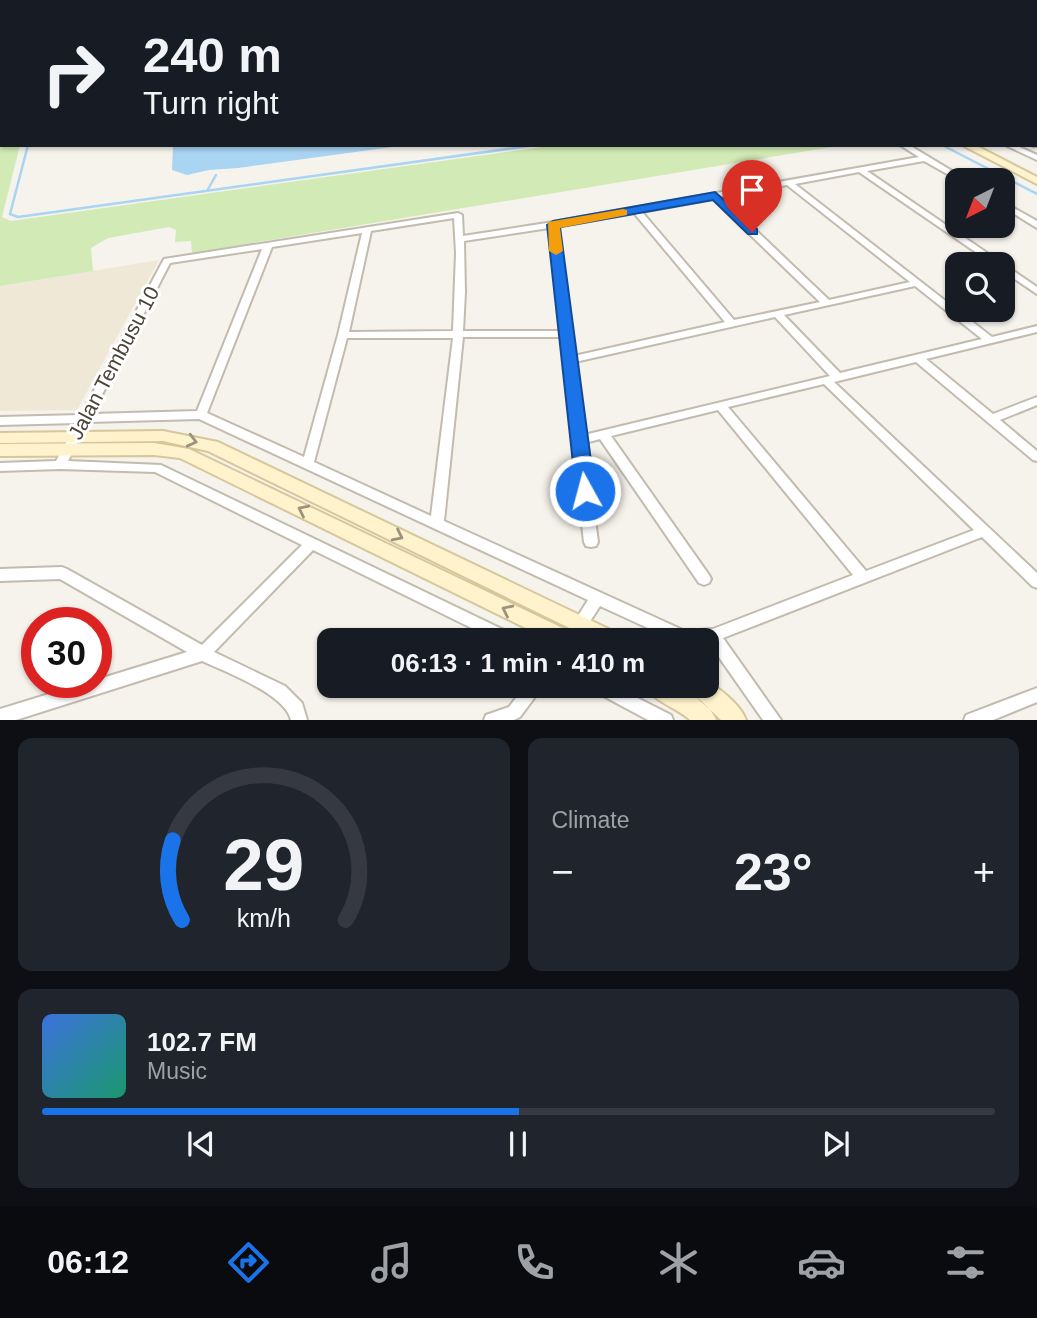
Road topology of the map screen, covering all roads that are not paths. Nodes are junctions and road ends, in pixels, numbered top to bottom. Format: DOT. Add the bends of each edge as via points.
graph roads {
  1 [pos="907,147"];
  2 [pos="971,147"];
  3 [pos="982,147"];
  4 [pos="1012,147"];
  5 [pos="926,158"];
  6 [pos="1037,158"];
  7 [pos="945,169"];
  8 [pos="861,170"];
  9 [pos="1037,174"];
  10 [pos="1037,181"];
  11 [pos="789,183"];
  12 [pos="715,196"];
  13 [pos="636,210"];
  14 [pos="1015,211"];
  15 [pos="553,225"];
  16 [pos="1037,225"];
  17 [pos="367,230"];
  18 [pos="460,239"];
  19 [pos="268,245"];
  20 [pos="981,252"];
  21 [pos="1015,275"];
  22 [pos="917,283"];
  23 [pos="1037,290"];
  24 [pos="827,303"];
  25 [pos="776,314"];
  26 [pos="732,324"];
  27 [pos="1037,329"];
  28 [pos="566,334"];
  29 [pos="343,335"];
  30 [pos="457,335"];
  31 [pos="990,341"];
  32 [pos="918,358"];
  33 [pos="569,360"];
  34 [pos="832,379"];
  35 [pos="1037,401"];
  36 [pos="721,406"];
  37 [pos="201,415"];
  38 [pos="86,419"];
  39 [pos="992,419"];
  40 [pos="0,421"];
  41 [pos="603,434"];
  42 [pos="0,438"];
  43 [pos="579,440"];
  44 [pos="0,450"];
  45 [pos="68,451"];
  46 [pos="1037,457"];
  47 [pos="308,464"];
  48 [pos="0,467"];
  49 [pos="437,524"];
  50 [pos="982,531"];
  51 [pos="591,542"];
  52 [pos="312,543"];
  53 [pos="0,575"];
  54 [pos="863,578"];
  55 [pos="704,579"];
  56 [pos="1037,582"];
  57 [pos="597,598"];
  58 [pos="580,624"];
  59 [pos="485,628"];
  60 [pos="545,628"];
  61 [pos="577,628"];
  62 [pos="588,628"];
  63 [pos="662,628"];
  64 [pos="719,633"];
  65 [pos="719,643"];
  66 [pos="203,654"];
  67 [pos="1037,695"];
  68 [pos="525,698"];
  69 [pos="623,698"];
  70 [pos="677,698"];
  71 [pos="712,698"];
  72 [pos="0,717"];
  73 [pos="299,719"];
  74 [pos="492,719"];
  75 [pos="665,719"];
  76 [pos="706,719"];
  77 [pos="737,719"];
  78 [pos="773,719"];
  79 [pos="972,719"];
  1 -- 5 [label="street"];
  2 -- 10 [label="street"];
  3 -- 9 [label="street"];
  4 -- 6 [label="street"];
  5 -- 7 [label="street"];
  5 -- 8 [label="street"];
  8 -- 11 [label="street"];
  8 -- 20 [label="street"];
  11 -- 12 [label="street"];
  11 -- 22 [label="street"];
  12 -- 13 [label="street"];
  12 -- 24 [label="street"];
  13 -- 15 [label="street"];
  13 -- 26 [label="street"];
  14 -- 16 [label="street"];
  15 -- 18 [label="street"];
  15 -- 28 [label="street"];
  17 -- 18 [label="street" via="458,215"];
  17 -- 19 [label="street"];
  17 -- 29 [label="street"];
  18 -- 30 [label="street"];
  19 -- 37 [label="street"];
  19 -- 38 [label="street, Jalan Tembusu 10" via="167,261"];
  21 -- 23 [label="street"];
  22 -- 24 [label="street"];
  22 -- 31 [label="street"];
  24 -- 25 [label="street"];
  25 -- 26 [label="street"];
  25 -- 34 [label="street"];
  26 -- 33 [label="street"];
  27 -- 31 [label="street"];
  28 -- 30 [label="street"];
  28 -- 33 [label="street"];
  29 -- 30 [label="street"];
  29 -- 47 [label="street"];
  30 -- 49 [label="street"];
  31 -- 32 [label="street"];
  32 -- 34 [label="street"];
  32 -- 39 [label="street"];
  33 -- 43 [label="street"];
  34 -- 36 [label="street"];
  34 -- 50 [label="street"];
  35 -- 39 [label="street"];
  36 -- 41 [label="street"];
  36 -- 54 [label="street"];
  37 -- 38 [label="street"];
  37 -- 47 [label="street"];
  38 -- 40 [label="street"];
  38 -- 45 [label="street, Jalan Tembusu 10"];
  39 -- 46 [label="street"];
  41 -- 43 [label="street"];
  41 -- 55 [label="street"];
  42 -- 45 [label="street"];
  43 -- 51 [label="street"];
  44 -- 45 [label="street"];
  45 -- 48 [label="street"];
  45 -- 52 [label="street" via="158,468"];
  45 -- 58 [label="street, one-way" via="163,436 212,446"];
  60 -- 45 [label="street, one-way" via="198,458 168,450"];
  47 -- 49 [label="street"];
  49 -- 57 [label="street"];
  50 -- 54 [label="street"];
  50 -- 56 [label="street"];
  52 -- 59 [label="street"];
  52 -- 66 [label="street"];
  53 -- 66 [label="street" via="62,573"];
  54 -- 64 [label="street"];
  57 -- 58 [label="street"];
  57 -- 63 [label="street"];
  58 -- 61 [label="street"];
  58 -- 62 [label="street"];
  65 -- 78 [label="street"];
  66 -- 72 [label="street"];
  66 -- 73 [label="street" via="279,691 296,708"];
  67 -- 79 [label="street"];
  68 -- 74 [label="street" via="514,712"];
  69 -- 75 [label="street"];
  70 -- 76 [label="street"];
  71 -- 77 [label="street"];
}
